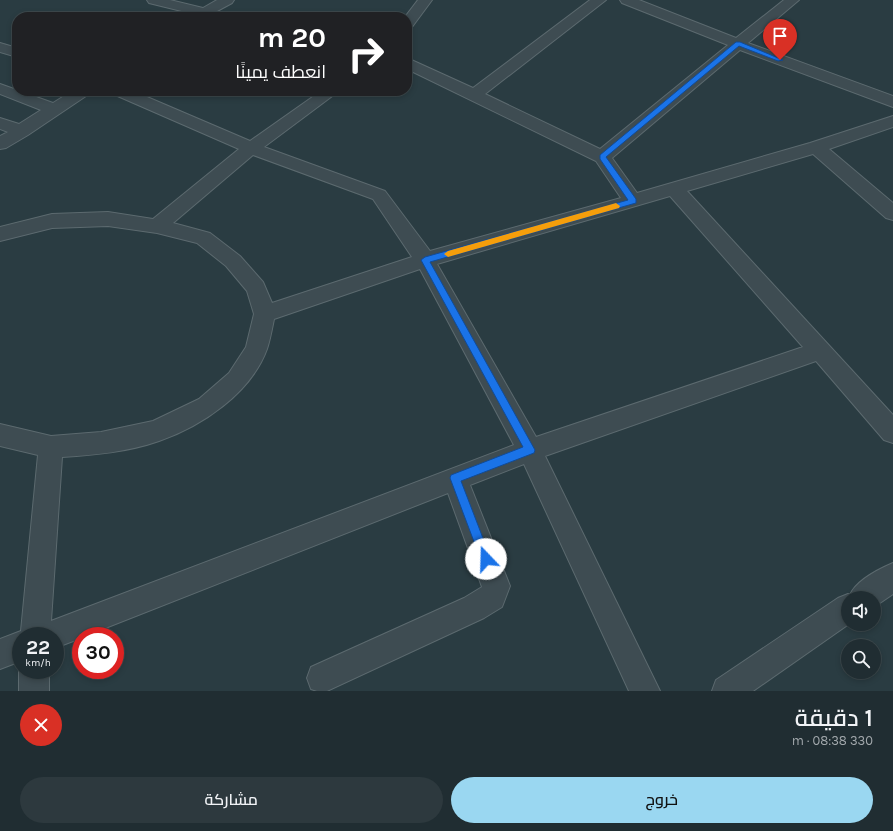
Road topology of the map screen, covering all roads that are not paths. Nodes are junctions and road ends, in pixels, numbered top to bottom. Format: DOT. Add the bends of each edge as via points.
graph roads {
  1 [pos="228,0"];
  2 [pos="425,0"];
  3 [pos="600,0"];
  4 [pos="626,0"];
  5 [pos="792,0"];
  6 [pos="160,1"];
  7 [pos="193,12"];
  8 [pos="207,12"];
  9 [pos="412,17"];
  10 [pos="738,44"];
  11 [pos="0,47"];
  12 [pos="12,51"];
  13 [pos="412,65"];
  14 [pos="0,90"];
  15 [pos="12,94"];
  16 [pos="17,96"];
  17 [pos="75,96"];
  18 [pos="130,96"];
  19 [pos="324,96"];
  20 [pos="474,96"];
  21 [pos="893,102"];
  22 [pos="53,109"];
  23 [pos="893,121"];
  24 [pos="0,123"];
  25 [pos="22,131"];
  26 [pos="0,144"];
  27 [pos="816,147"];
  28 [pos="251,148"];
  29 [pos="602,157"];
  30 [pos="674,189"];
  31 [pos="633,201"];
  32 [pos="893,213"];
  33 [pos="157,226"];
  34 [pos="2,231"];
  35 [pos="425,260"];
  36 [pos="265,314"];
  37 [pos="819,351"];
  38 [pos="893,432"];
  39 [pos="0,435"];
  40 [pos="51,447"];
  41 [pos="530,450"];
  42 [pos="455,478"];
  43 [pos="893,577"];
  44 [pos="873,591"];
  45 [pos="841,613"];
  46 [pos="36,627"];
  47 [pos="64,630"];
  48 [pos="12,649"];
  49 [pos="0,654"];
  50 [pos="322,678"];
  51 [pos="34,679"];
  52 [pos="34,691"];
  53 [pos="645,691"];
  54 [pos="727,691"];
  1 -- 8 [label="street"];
  2 -- 9 [label="street"];
  3 -- 20 [label="street"];
  4 -- 10 [label="street"];
  5 -- 10 [label="street"];
  6 -- 7 [label="street"];
  10 -- 21 [label="street"];
  10 -- 29 [label="street"];
  11 -- 12 [label="street"];
  13 -- 20 [label="street"];
  14 -- 15 [label="street"];
  16 -- 22 [label="street"];
  17 -- 22 [label="street"];
  18 -- 28 [label="street"];
  19 -- 28 [label="street"];
  20 -- 29 [label="street"];
  22 -- 25 [label="street"];
  23 -- 27 [label="street"];
  24 -- 25 [label="street"];
  25 -- 26 [label="street"];
  27 -- 30 [label="street"];
  27 -- 32 [label="street"];
  28 -- 33 [label="street"];
  28 -- 35 [label="street" via="379,195"];
  29 -- 31 [label="street"];
  30 -- 31 [label="street"];
  30 -- 37 [label="street"];
  31 -- 35 [label="street"];
  33 -- 34 [label="street" via="108,219 52,220"];
  33 -- 36 [label="street" via="203,238 233,261 256,288"];
  35 -- 36 [label="street"];
  35 -- 41 [label="street"];
  36 -- 40 [label="street" via="256,349 237,380 207,406 157,431 101,443"];
  37 -- 38 [label="street"];
  37 -- 41 [label="street"];
  39 -- 40 [label="street"];
  40 -- 46 [label="street"];
  41 -- 42 [label="street"];
  41 -- 53 [label="street"];
  42 -- 47 [label="street"];
  42 -- 50 [label="street" via="496,586 492,597 474,608"];
  43 -- 44 [label="street"];
  45 -- 54 [label="street"];
  48 -- 49 [label="street"];
  51 -- 52 [label="street"];
}
